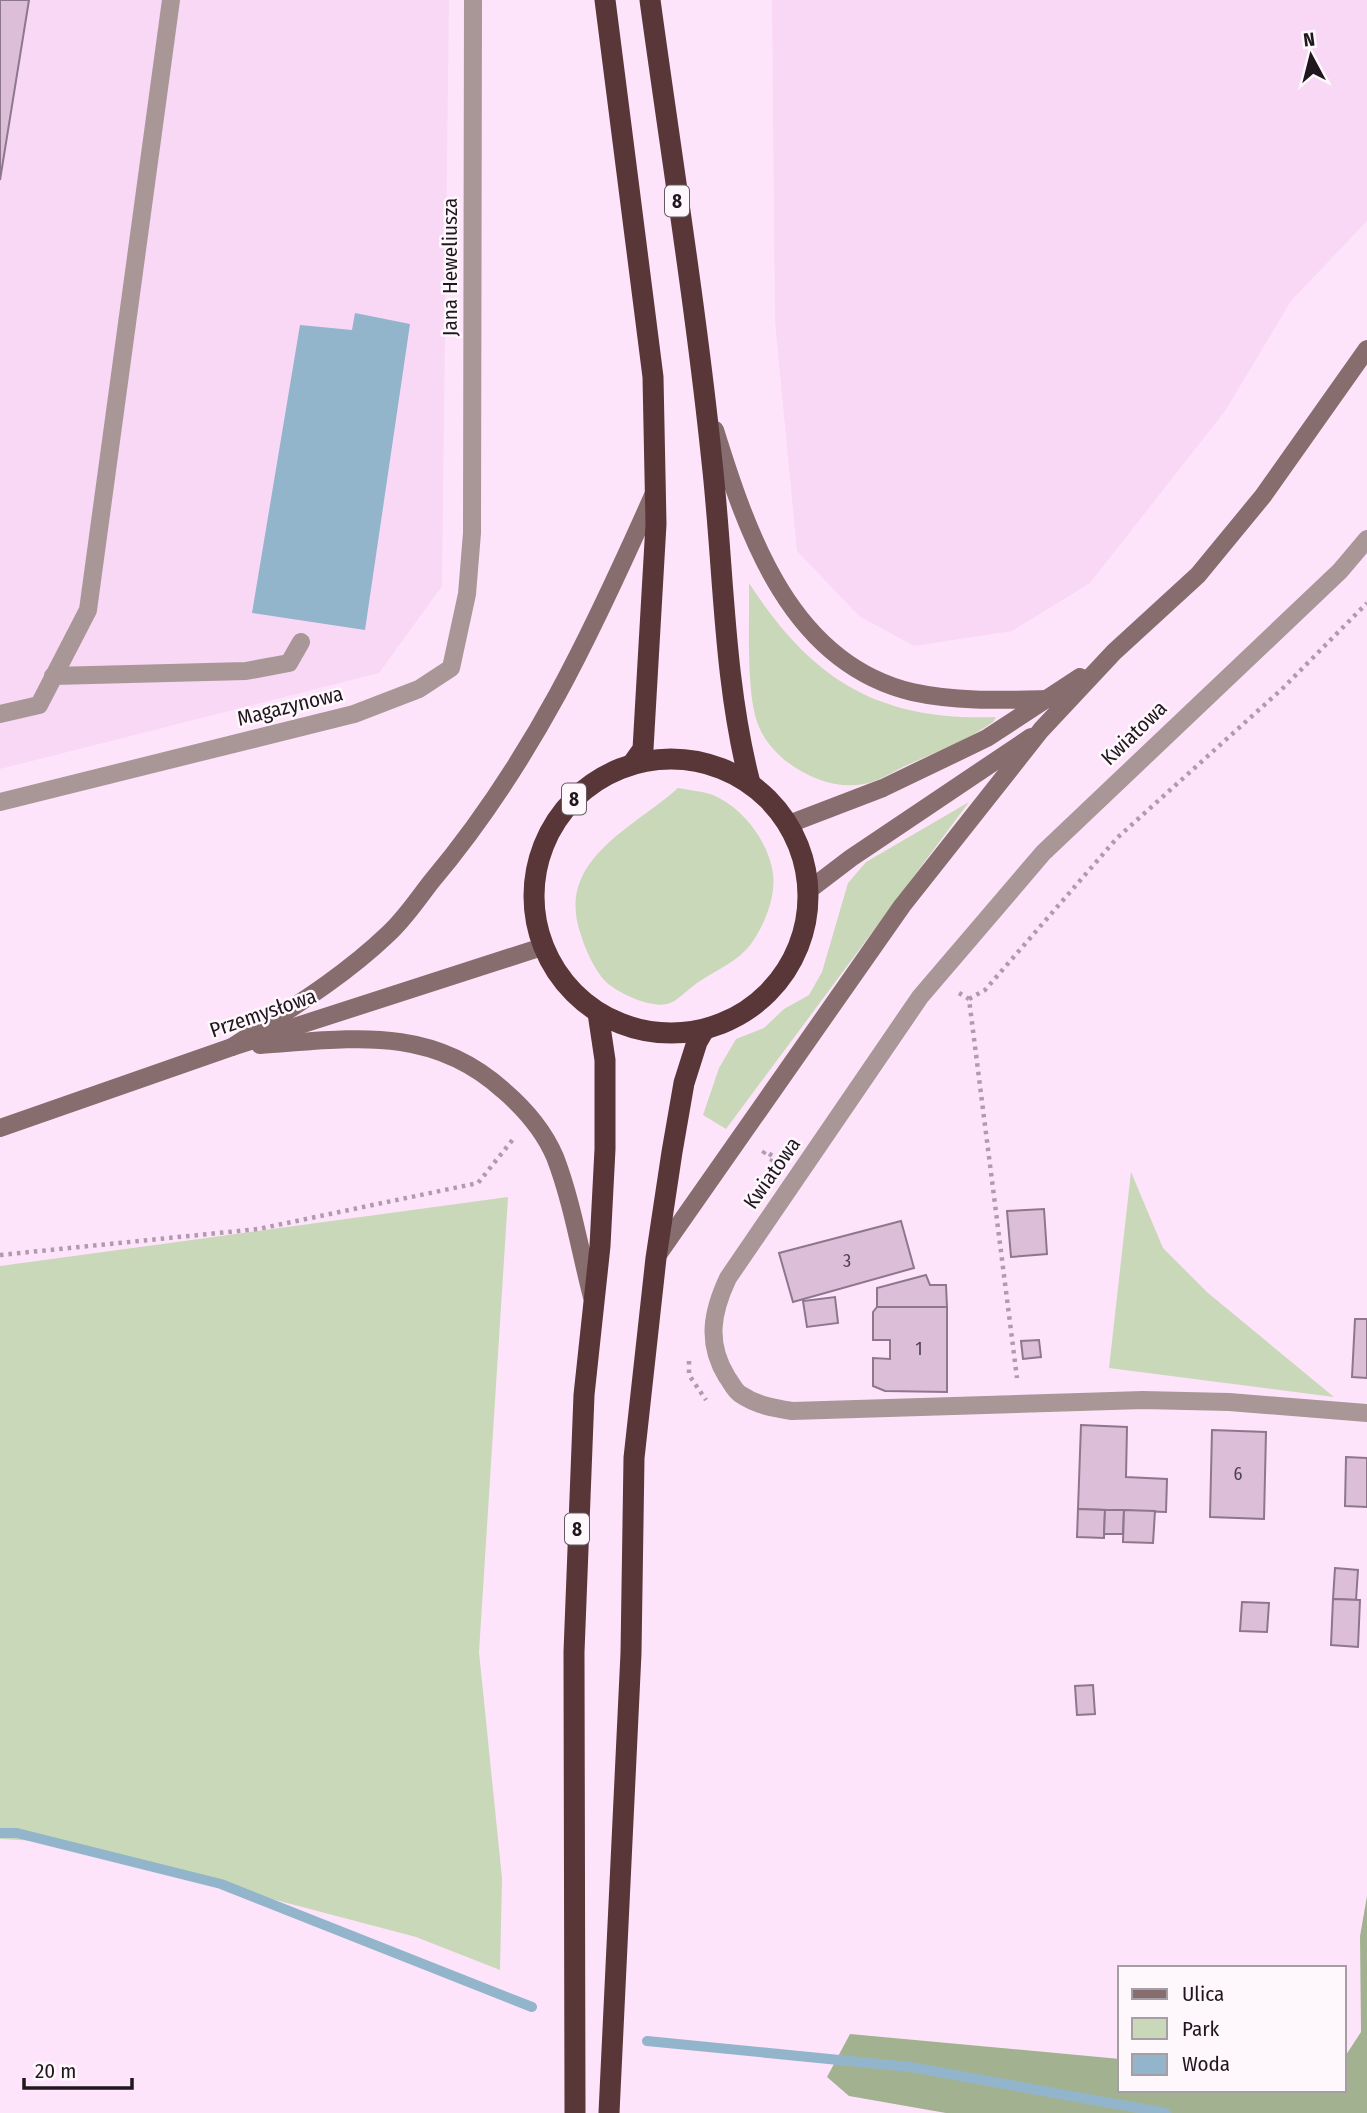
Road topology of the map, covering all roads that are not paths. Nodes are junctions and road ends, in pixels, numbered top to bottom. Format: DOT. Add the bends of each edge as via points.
graph roads {
  1 [pos="171,0"];
  2 [pos="473,0"];
  3 [pos="605,0"];
  4 [pos="650,0"];
  5 [pos="1367,349"];
  6 [pos="706,402"];
  7 [pos="655,491"];
  8 [pos="472,533"];
  9 [pos="1367,539"];
  10 [pos="301,642"];
  11 [pos="1114,652"];
  12 [pos="53,676"];
  13 [pos="1050,699"];
  14 [pos="0,714"];
  15 [pos="1041,730"];
  16 [pos="632,763"];
  17 [pos="750,783"];
  18 [pos="0,802"];
  19 [pos="789,824"];
  20 [pos="809,890"];
  21 [pos="542,947"];
  22 [pos="598,1013"];
  23 [pos="704,1030"];
  24 [pos="232,1047"];
  25 [pos="0,1128"];
  26 [pos="656,1258"];
  27 [pos="593,1299"];
  28 [pos="1367,1413"];
  29 [pos="575,2113"];
  30 [pos="609,2113"];
  1 -- 12 [label="street" via="88,610"];
  2 -- 8 [label="street, Jana Heweliusza"];
  3 -- 7 [label="highway" via="653,377"];
  4 -- 6 [label="highway, 8"];
  5 -- 11 [label="main road" via="1264,496 1206,566"];
  6 -- 13 [label="main road" via="750,531 783,598 822,645 873,677 912,692 977,700"];
  6 -- 17 [label="highway, 8" via="730,671 738,737"];
  7 -- 16 [label="highway" via="643,749"];
  7 -- 24 [label="main road" via="554,705 457,852 390,933 348,970"];
  8 -- 18 [label="street, Magazynowa" via="467,594 451,668 419,690 354,714"];
  9 -- 28 [label="street, Kwiatowa" via="1340,571 1043,853 920,997 746,1249 717,1300 712,1336 715,1353 738,1393 763,1406 792,1411 1229,1402"];
  10 -- 12 [label="street" via="289,663 246,671"];
  11 -- 13 [label="main road"];
  11 -- 15 [label="main road"];
  12 -- 14 [label="street" via="39,705"];
  13 -- 19 [label="main road" via="987,738 883,788"];
  15 -- 20 [label="main road"];
  15 -- 26 [label="main road" via="902,906"];
  16 -- 17 [label="highway, 8" via="693,760 723,768"];
  16 -- 21 [label="highway, 8" via="597,779 568,804 547,835 535,871 534,909"];
  17 -- 19 [label="highway, 8" via="772,801"];
  19 -- 20 [label="highway, 8" via="803,856"];
  20 -- 23 [label="highway, 8" via="806,927 792,963 769,993 739,1016"];
  21 -- 22 [label="highway, 8" via="575,995"];
  21 -- 24 [label="main road, Przemysłowa"];
  22 -- 23 [label="highway, 8" via="631,1028 655,1032"];
  22 -- 27 [label="highway, 8" via="605,1060 605,1149"];
  23 -- 26 [label="highway" via="684,1083"];
  24 -- 25 [label="main road, Przemysłowa"];
  24 -- 27 [label="main road" via="365,1038 402,1040 464,1061 488,1076 533,1121 554,1156"];
  26 -- 30 [label="highway" via="635,1458 631,1653"];
  27 -- 29 [label="highway, 8" via="584,1395 575,1640"];
}
